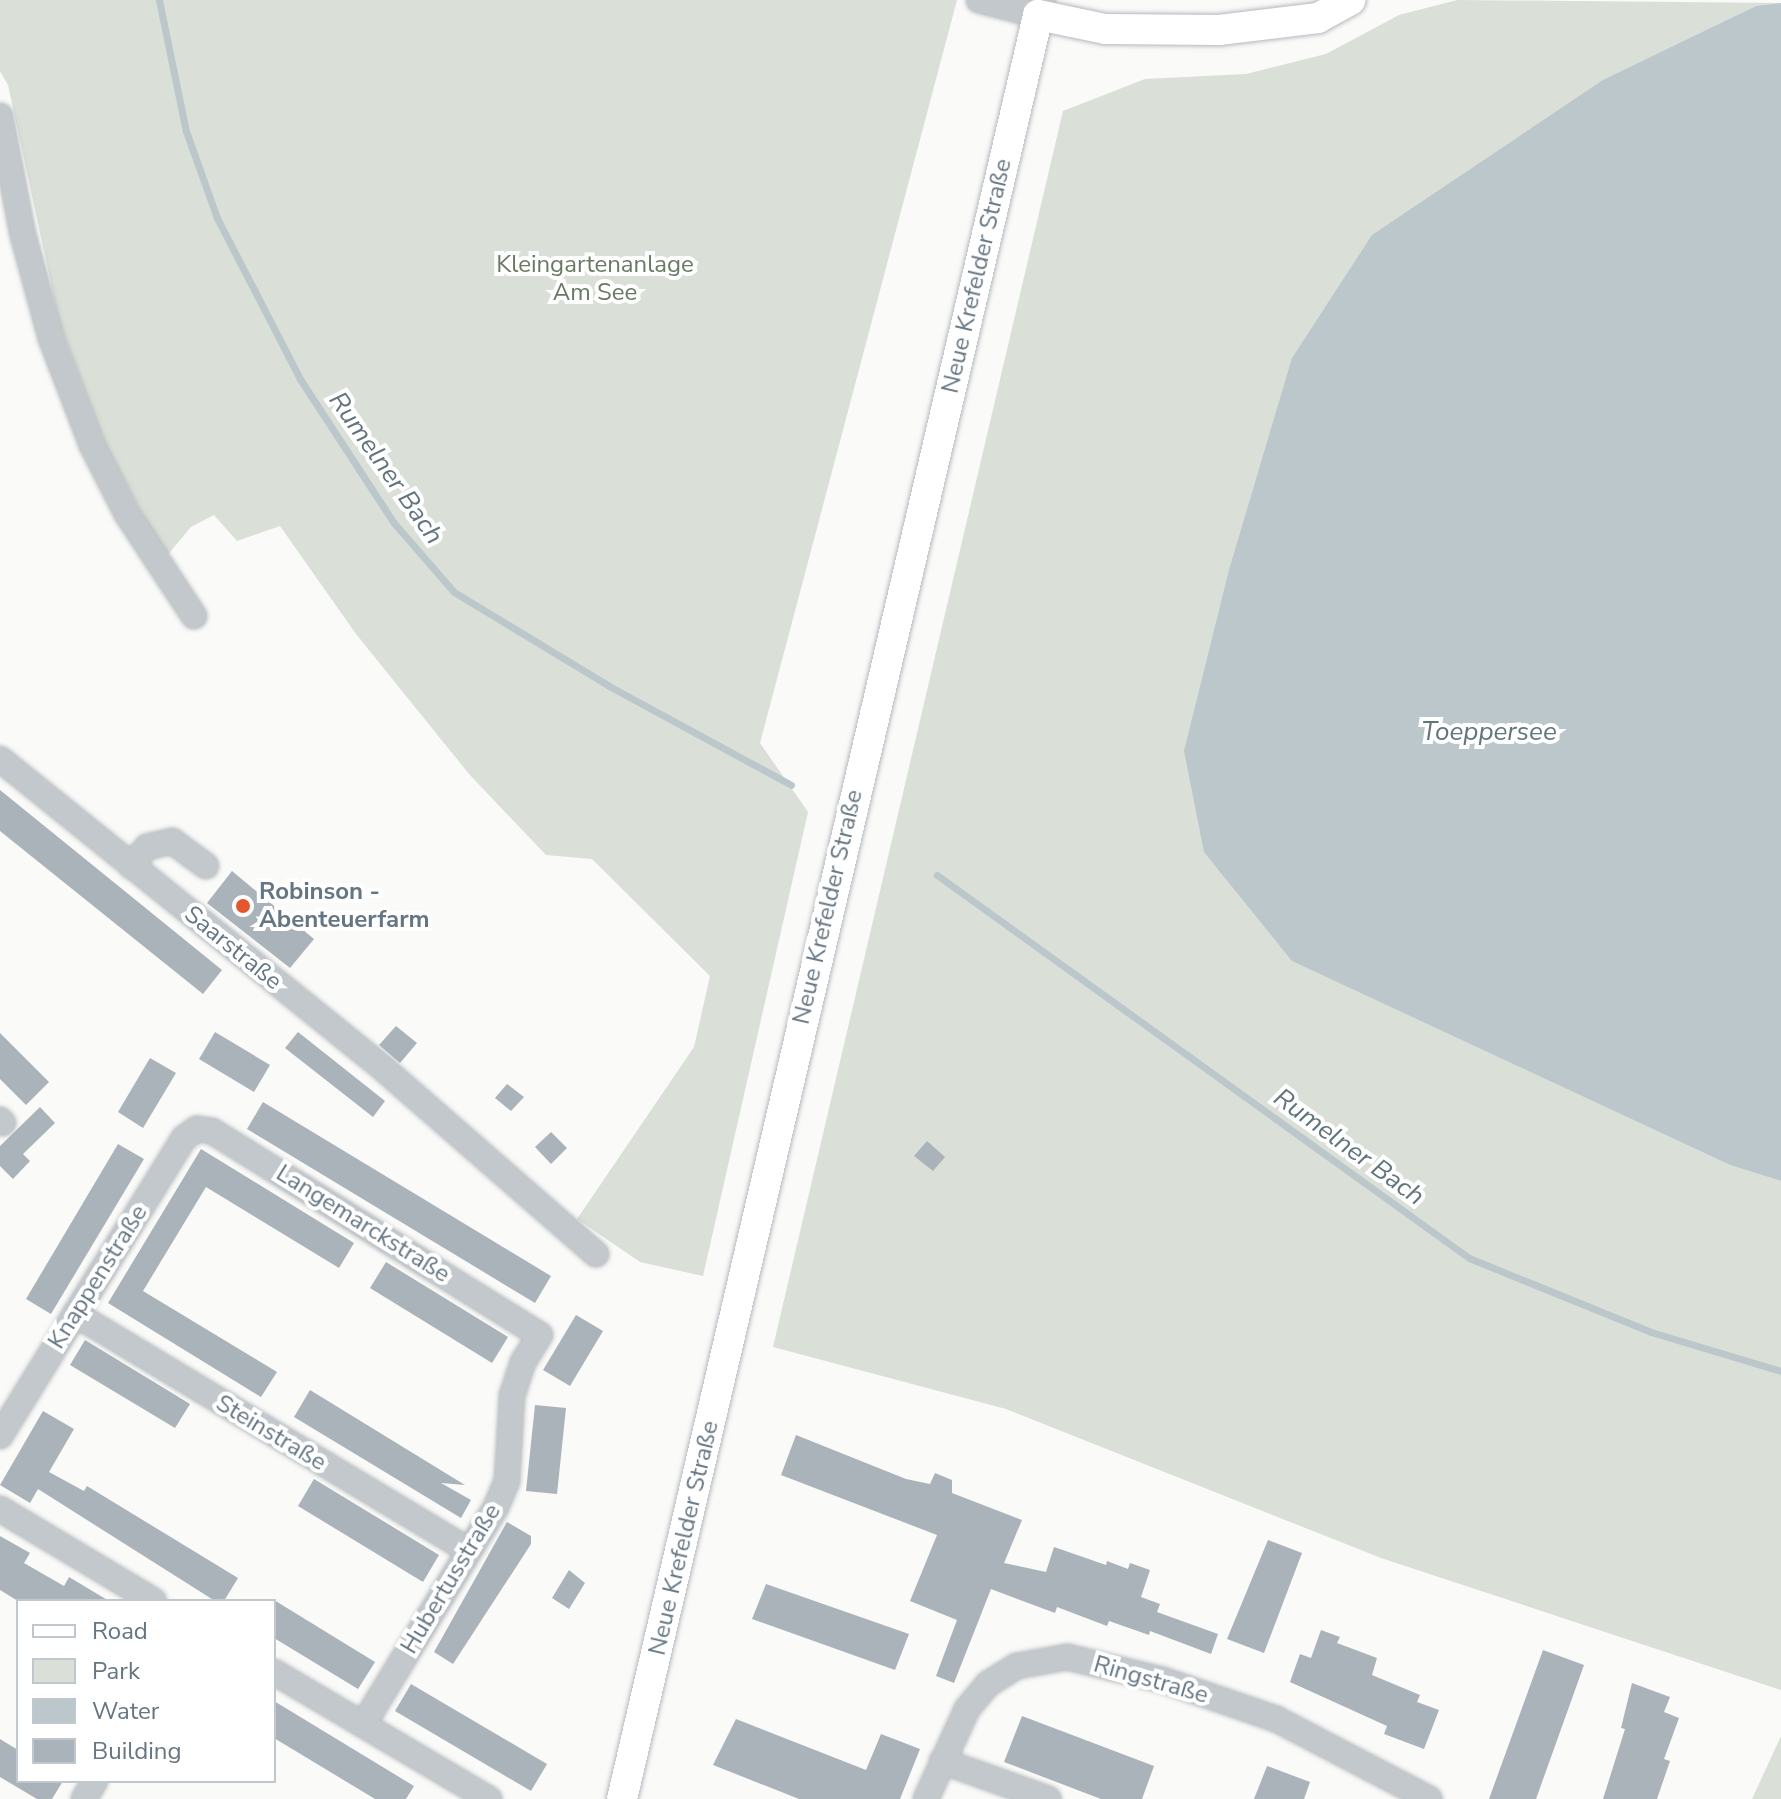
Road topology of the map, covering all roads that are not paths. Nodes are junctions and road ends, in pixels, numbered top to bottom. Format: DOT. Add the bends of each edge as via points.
graph roads {
  1 [pos="979,0"];
  2 [pos="1350,0"];
  3 [pos="1040,8"];
  4 [pos="0,116"];
  5 [pos="194,616"];
  6 [pos="0,759"];
  7 [pos="131,866"];
  8 [pos="206,866"];
  9 [pos="184,1138"];
  10 [pos="596,1254"];
  11 [pos="75,1314"];
  12 [pos="540,1335"];
  13 [pos="4,1421"];
  14 [pos="0,1509"];
  15 [pos="468,1550"];
  16 [pos="151,1599"];
  17 [pos="276,1673"];
  18 [pos="363,1725"];
  19 [pos="942,1761"];
  20 [pos="489,1799"];
  21 [pos="622,1799"];
  22 [pos="926,1799"];
  23 [pos="1048,1799"];
  24 [pos="1429,1799"];
  1 -- 3 [label="street"];
  2 -- 3 [label="main road" via="1318,18 1219,30 1105,29"];
  3 -- 21 [label="main road, Neue Krefelder Straße"];
  4 -- 5 [label="street" via="23,235 51,338 92,445 134,526"];
  6 -- 7 [label="street, Saarstraße"];
  7 -- 8 [label="street" via="147,847 172,841"];
  7 -- 10 [label="street, Saarstraße"];
  9 -- 11 [label="street, Knappenstraße"];
  9 -- 12 [label="street, Langemarckstraße" via="197,1129 212,1131"];
  11 -- 13 [label="street, Knappenstraße"];
  11 -- 15 [label="street, Steinstraße"];
  12 -- 15 [label="street, Hubertusstraße" via="512,1395 507,1481"];
  14 -- 16 [label="street"];
  15 -- 18 [label="street, Hubertusstraße"];
  17 -- 18 [label="street"];
  18 -- 20 [label="street"];
  19 -- 22 [label="street, Ringstraße"];
  19 -- 23 [label="street"];
  19 -- 24 [label="street, Ringstraße" via="967,1709 988,1684 1017,1666 1067,1657 1163,1680 1276,1719"];
}
